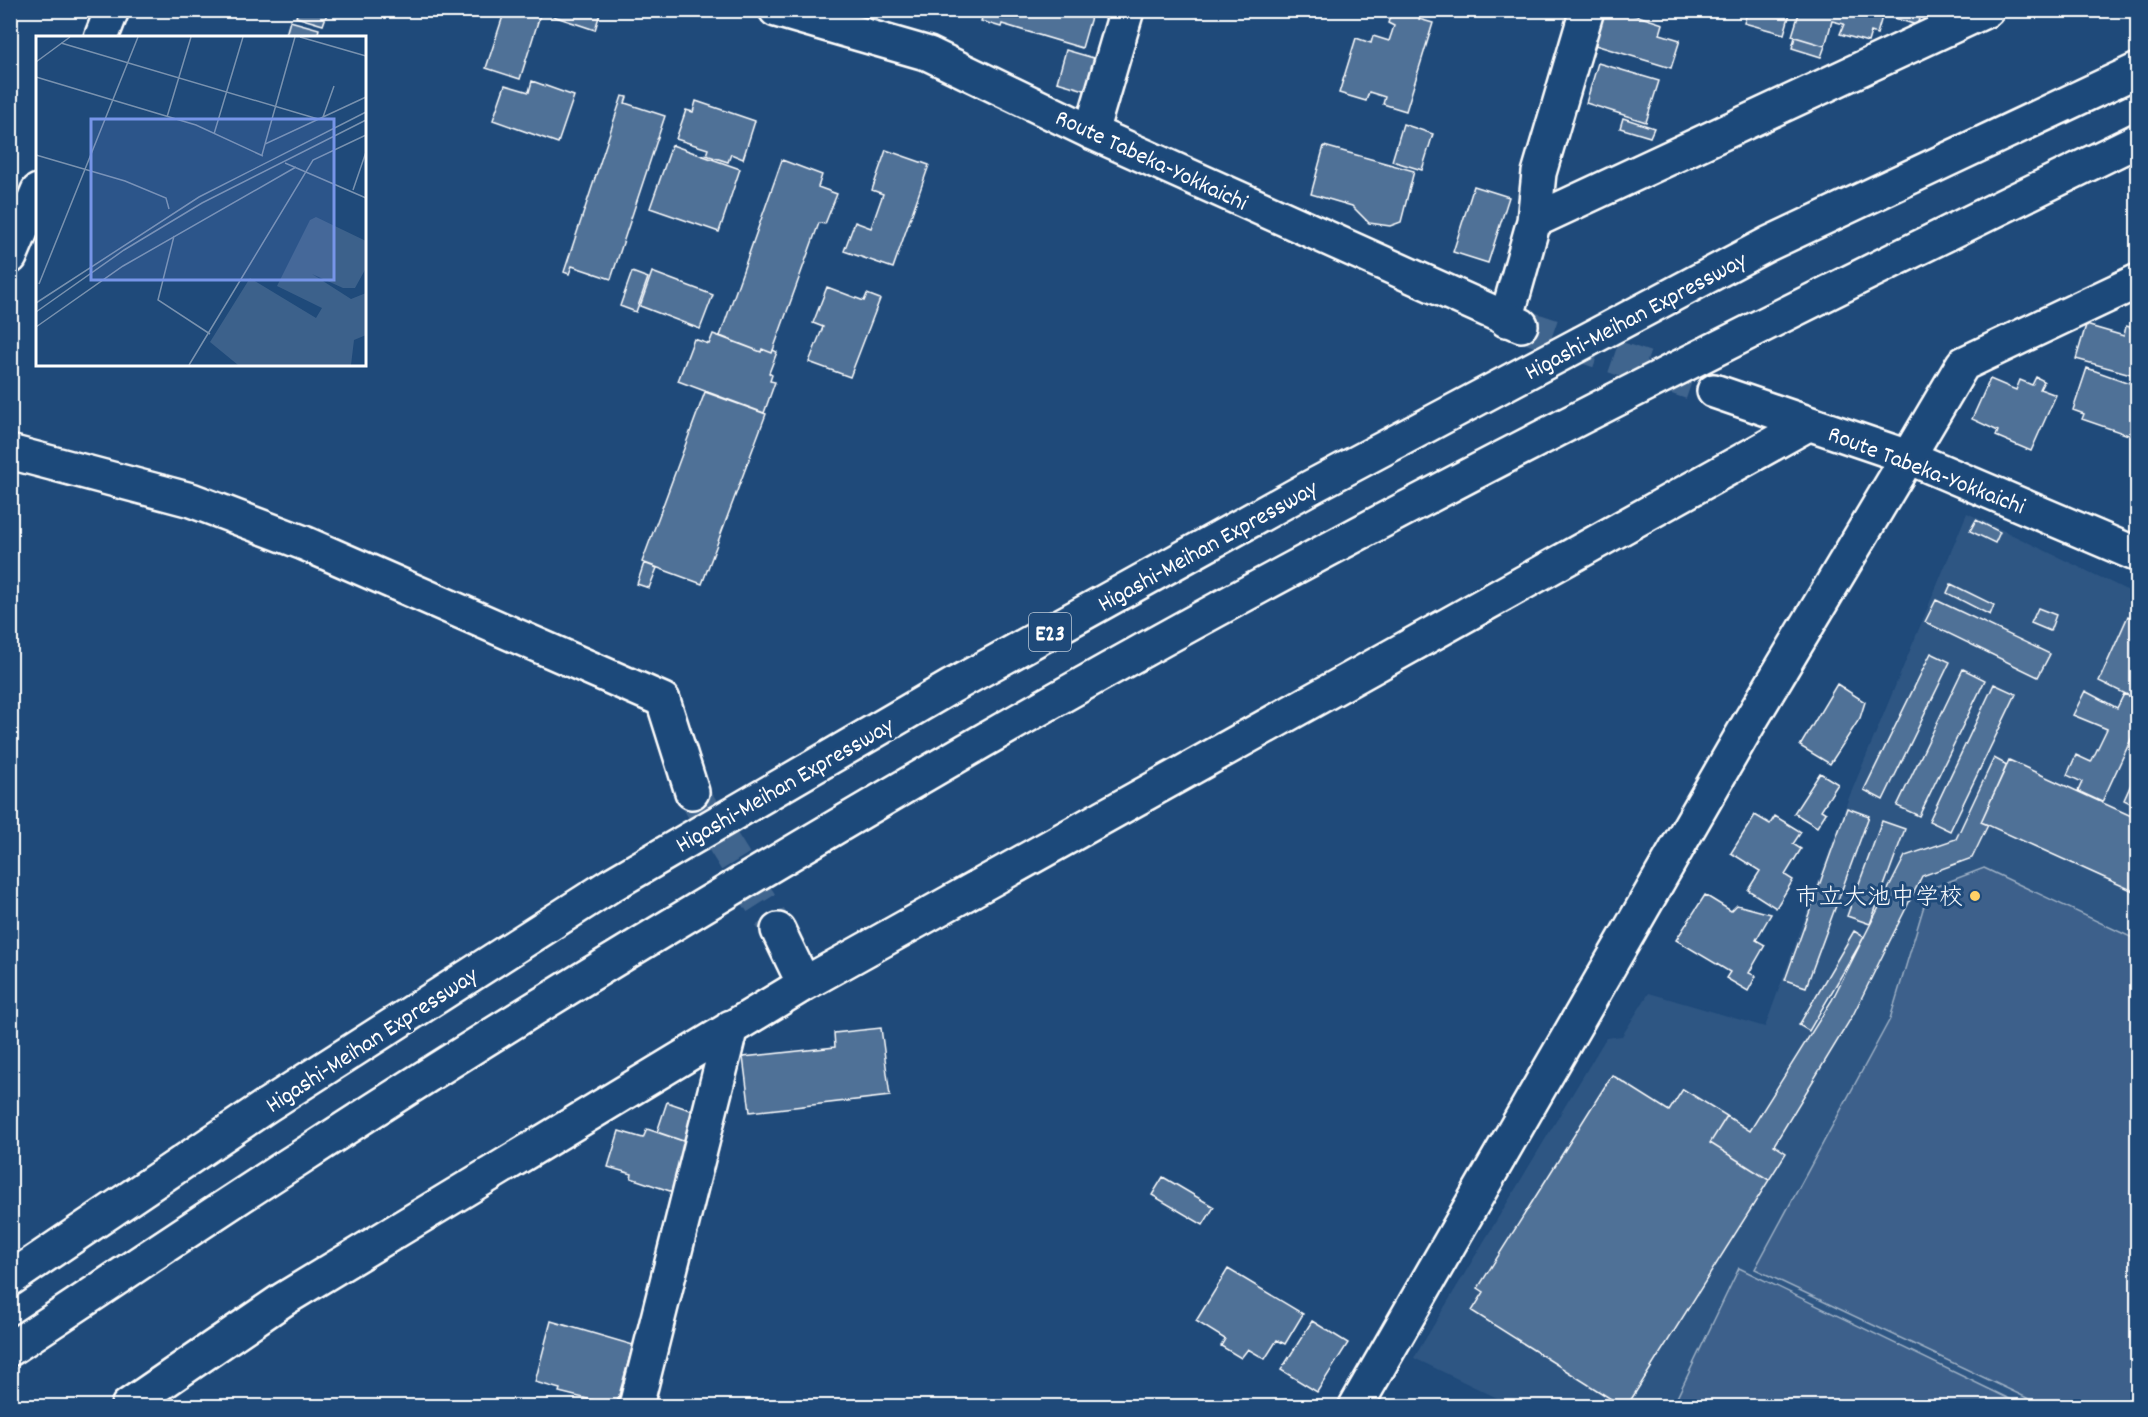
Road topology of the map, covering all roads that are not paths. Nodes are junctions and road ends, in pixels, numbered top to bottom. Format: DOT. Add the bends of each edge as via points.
graph roads {
  1 [pos="112,10"];
  2 [pos="776,10"];
  3 [pos="1127,10"];
  4 [pos="1587,10"];
  5 [pos="1987,10"];
  6 [pos="102,36"];
  7 [pos="2138,70"];
  8 [pos="1091,132"];
  9 [pos="2138,140"];
  10 [pos="36,196"];
  11 [pos="1534,221"];
  12 [pos="10,257"];
  13 [pos="2138,281"];
  14 [pos="1714,391"];
  15 [pos="1808,424"];
  16 [pos="10,452"];
  17 [pos="1908,457"];
  18 [pos="2138,555"];
  19 [pos="692,792"];
  20 [pos="778,930"];
  21 [pos="804,984"];
  22 [pos="731,1027"];
  23 [pos="10,1279"];
  24 [pos="10,1349"];
  25 [pos="128,1407"];
  26 [pos="636,1407"];
  27 [pos="1356,1407"];
  1 -- 6 [label="main road"];
  2 -- 8 [label="main road, Route Tabeka-Yokkaichi" via="929,54"];
  3 -- 8 [label="main road"];
  4 -- 11 [label="main road" via="1539,173"];
  5 -- 11 [label="main road"];
  7 -- 23 [label="main road, Higashi-Meihan Expressway / E23" via="1768,244 1311,487 952,686 611,885 266,1106"];
  8 -- 11 [label="main road, Route Tabeka-Yokkaichi" via="1514,322"];
  9 -- 24 [label="main road, E23" via="1796,307 1340,543 984,740 627,951 299,1158"];
  10 -- 12 [label="main road"];
  13 -- 17 [label="main road" via="1963,364"];
  14 -- 15 [label="main road, Route Tabeka-Yokkaichi"];
  15 -- 17 [label="main road, Route Tabeka-Yokkaichi"];
  15 -- 21 [label="main road"];
  16 -- 19 [label="main road" via="191,500 304,543 663,700"];
  17 -- 18 [label="main road, Route Tabeka-Yokkaichi"];
  17 -- 27 [label="main road" via="1749,723"];
  20 -- 21 [label="main road"];
  21 -- 22 [label="main road"];
  22 -- 25 [label="main road" via="284,1299"];
  22 -- 26 [label="main road"];
}
